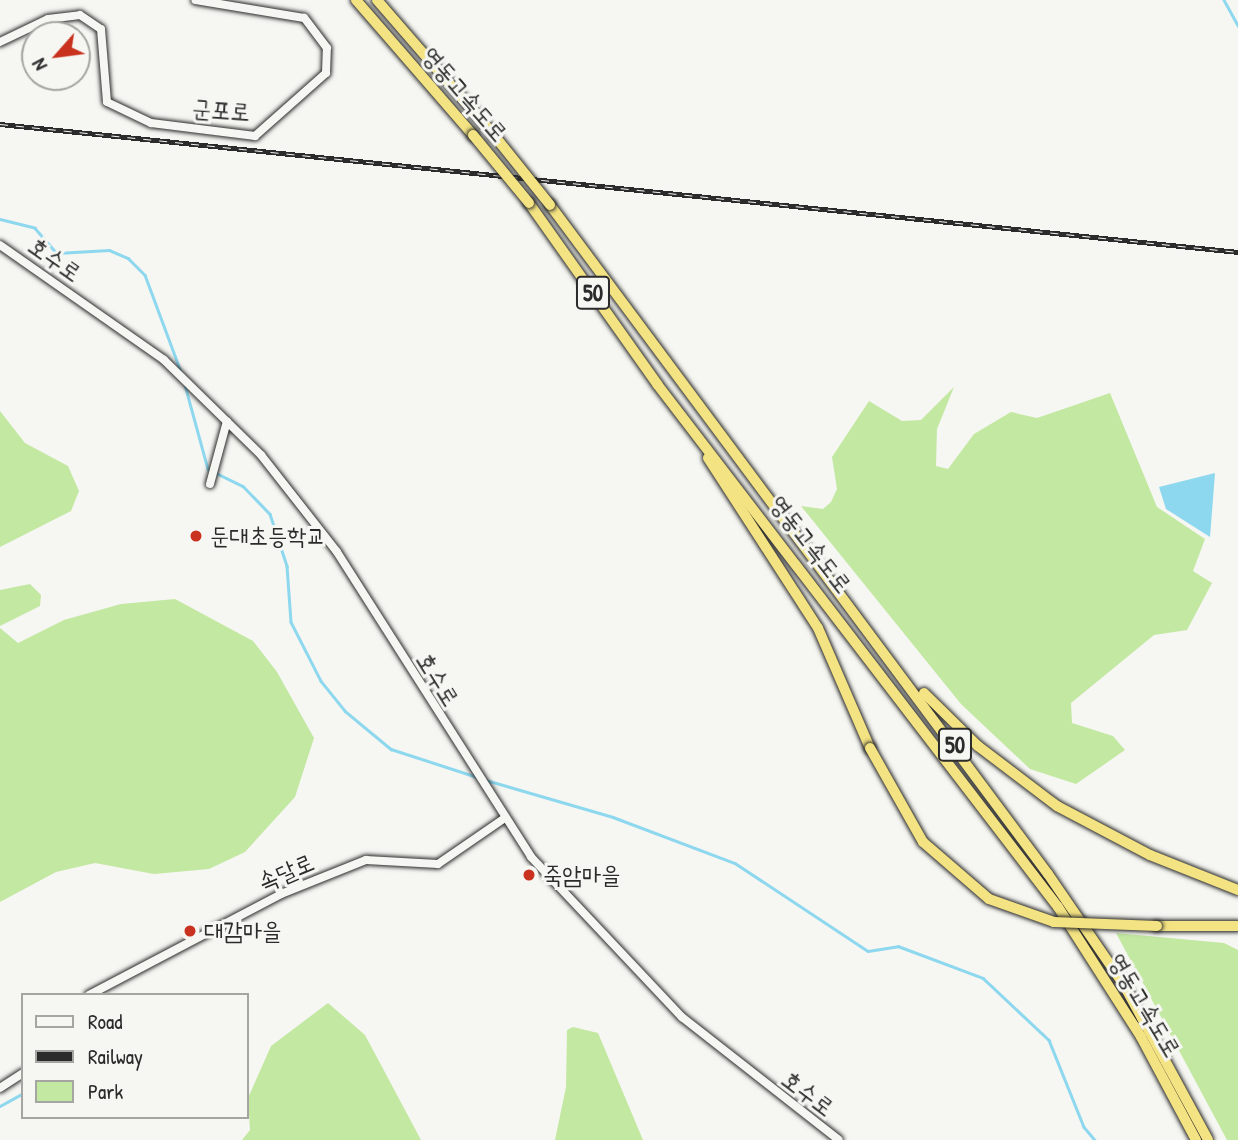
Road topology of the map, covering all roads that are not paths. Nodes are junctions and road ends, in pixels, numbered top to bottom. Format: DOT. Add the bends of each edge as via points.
graph roads {
  1 [pos="195,0"];
  2 [pos="356,0"];
  3 [pos="377,0"];
  4 [pos="0,42"];
  5 [pos="0,245"];
  6 [pos="657,384"];
  7 [pos="227,421"];
  8 [pos="210,484"];
  9 [pos="898,667"];
  10 [pos="502,820"];
  11 [pos="1238,890"];
  12 [pos="1238,926"];
  13 [pos="93,993"];
  14 [pos="21,1074"];
  15 [pos="0,1088"];
  16 [pos="839,1140"];
  17 [pos="1196,1140"];
  18 [pos="1208,1140"];
  1 -- 4 [label="street, 군포로" via="304,18 327,48 326,73 255,136 151,123 107,102 101,29 80,15 48,19"];
  2 -- 6 [label="highway, 영동고속도로 / 50, bridge" via="529,203"];
  3 -- 9 [label="highway, 영동고속도로 / 50, bridge" via="550,205 669,372"];
  5 -- 7 [label="street, 호수로" via="164,360"];
  6 -- 12 [label="highway, bridge" via="807,609 870,748 923,842 989,899 1054,922"];
  6 -- 17 [label="highway, 영동고속도로 / 50" via="1052,898 1141,1037"];
  7 -- 8 [label="street"];
  7 -- 10 [label="street, 호수로" via="337,552"];
  9 -- 11 [label="highway" via="978,746 1057,806 1150,855"];
  9 -- 18 [label="highway, 영동고속도로 / 50" via="1111,966"];
  10 -- 13 [label="street, 속달로" via="438,864 366,860 233,916"];
  10 -- 16 [label="street, 호수로" via="682,1017"];
  14 -- 15 [label="street"];
}
